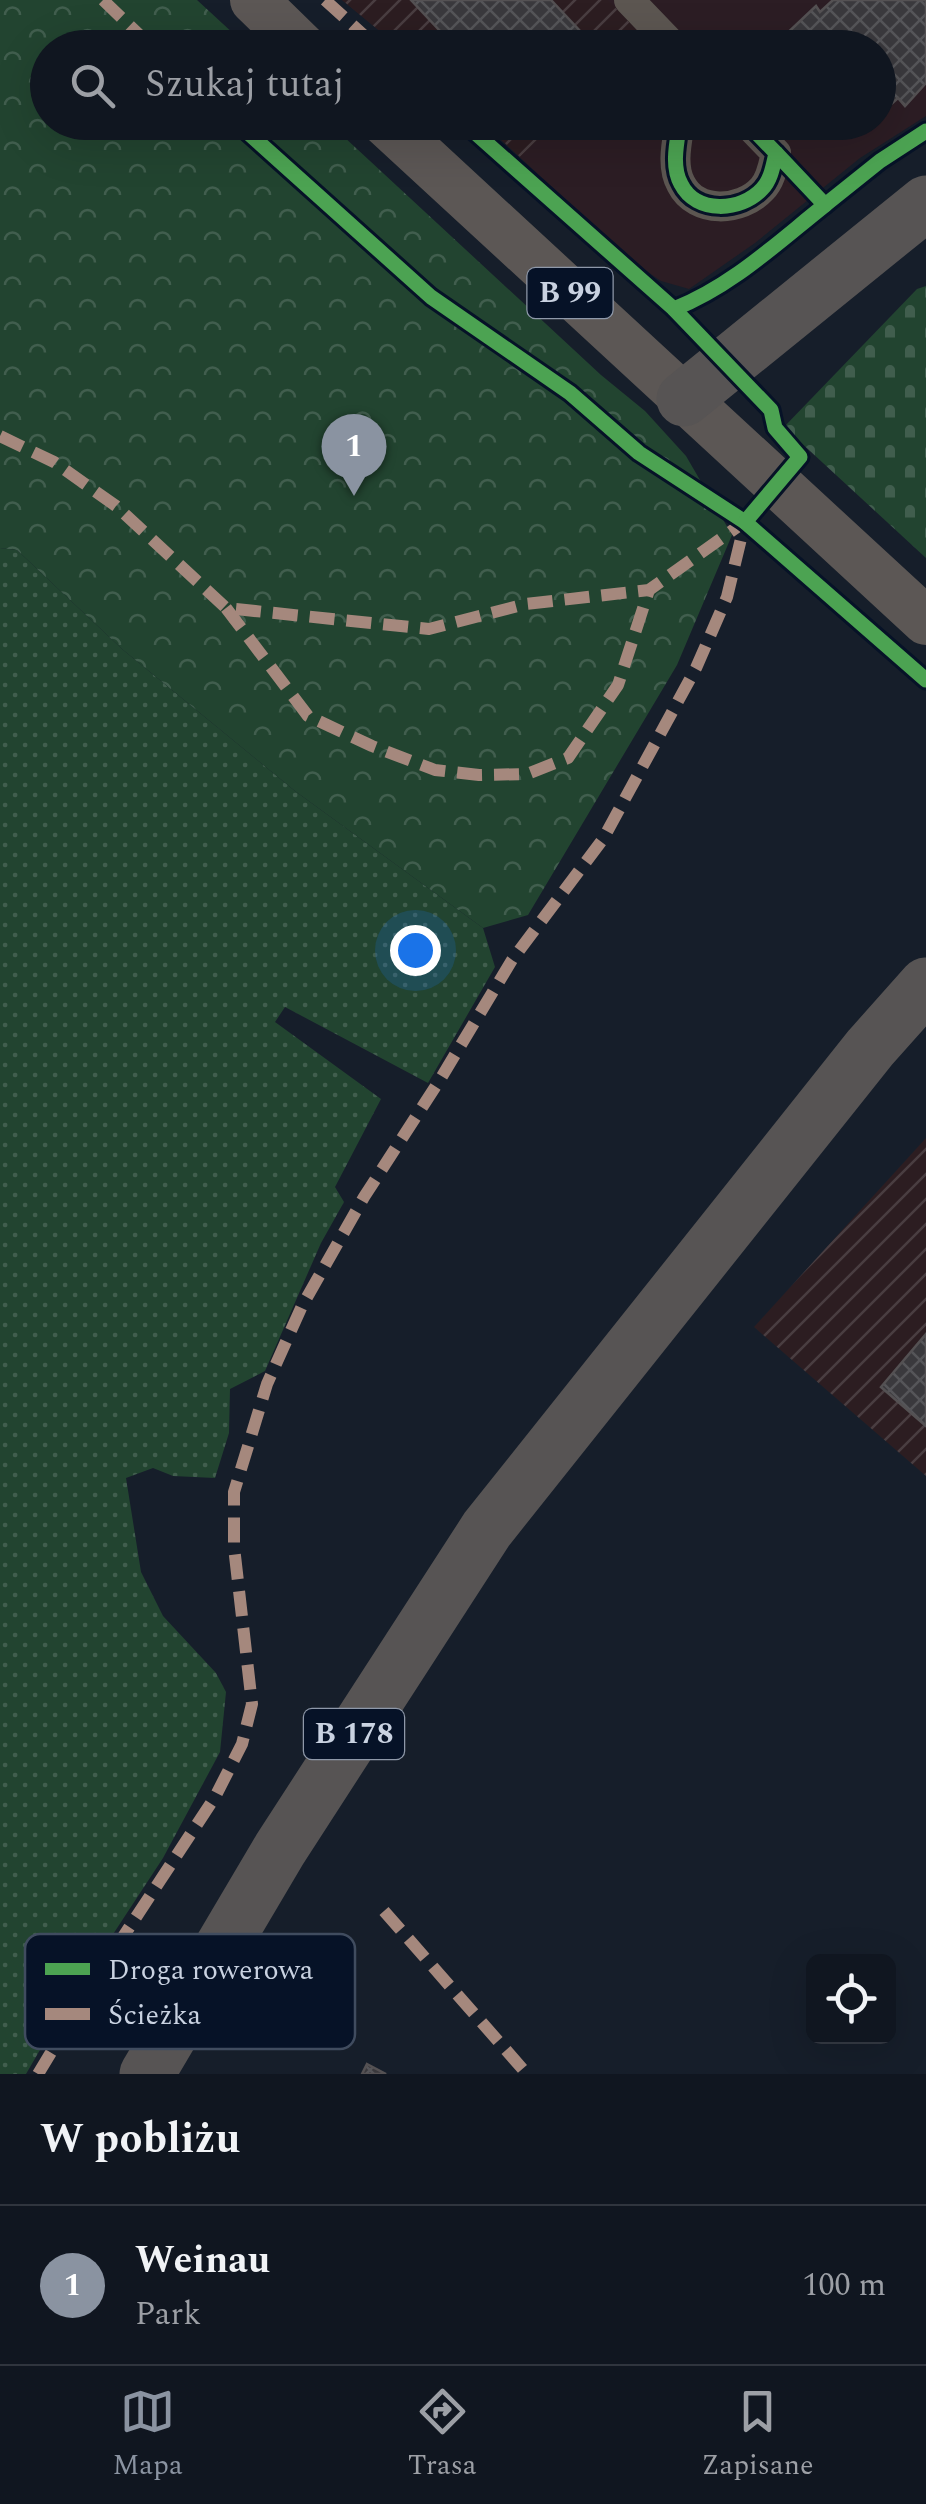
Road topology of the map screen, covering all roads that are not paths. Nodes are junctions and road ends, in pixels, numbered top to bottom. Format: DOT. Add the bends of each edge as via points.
graph roads {
  1 [pos="254,0"];
  2 [pos="630,0"];
  3 [pos="285,30"];
  4 [pos="658,30"];
  5 [pos="404,140"];
  6 [pos="678,140"];
  7 [pos="763,140"];
  8 [pos="926,203"];
  9 [pos="684,398"];
  10 [pos="926,621"];
  11 [pos="926,985"];
  12 [pos="229,1934"];
  13 [pos="161,2049"];
  14 [pos="146,2074"];
  1 -- 3 [label="main road"];
  2 -- 4 [label="street"];
  5 -- 9 [label="main road, B 99"];
  6 -- 7 [label="street" via="681,186 710,207 743,202 761,190 776,154"];
  8 -- 9 [label="highway"];
  9 -- 10 [label="main road, B 99"];
  11 -- 12 [label="highway, B 178" via="487,1528"];
  13 -- 14 [label="highway, B 178"];
}
